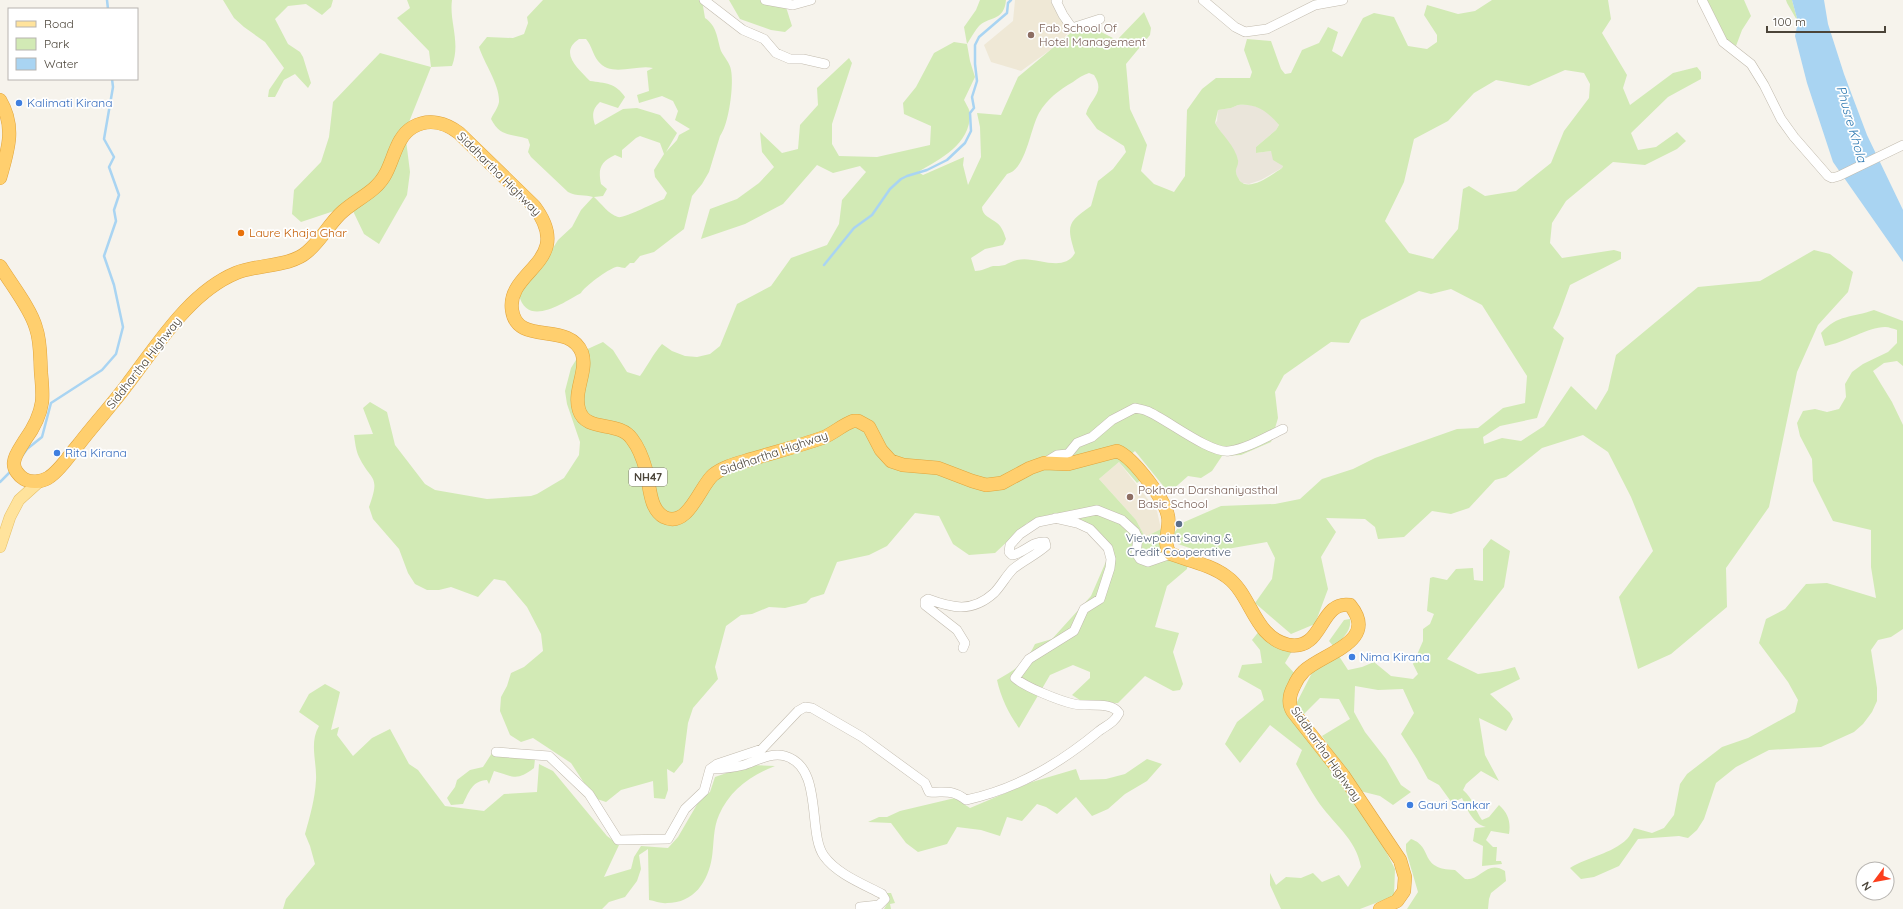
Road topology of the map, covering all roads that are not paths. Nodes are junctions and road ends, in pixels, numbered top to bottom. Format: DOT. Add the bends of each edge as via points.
graph roads {
  1 [pos="704,0"];
  2 [pos="765,0"];
  3 [pos="812,0"];
  4 [pos="1058,0"];
  5 [pos="1203,0"];
  6 [pos="1343,0"];
  7 [pos="1702,0"];
  8 [pos="1100,19"];
  9 [pos="825,64"];
  10 [pos="0,100"];
  11 [pos="1903,145"];
  12 [pos="0,178"];
  13 [pos="0,266"];
  14 [pos="1283,429"];
  15 [pos="1044,463"];
  16 [pos="40,481"];
  17 [pos="1055,518"];
  18 [pos="0,547"];
  19 [pos="1171,554"];
  20 [pos="963,648"];
  21 [pos="496,752"];
  22 [pos="710,769"];
  23 [pos="860,909"];
  24 [pos="1380,909"];
  1 -- 9 [label="street" via="743,30 764,39 776,53 790,59"];
  2 -- 3 [label="street" via="793,4"];
  4 -- 8 [label="street" via="1056,1 1072,28"];
  5 -- 6 [label="street" via="1235,27 1245,32 1267,28 1315,5"];
  7 -- 11 [label="street" via="1723,42 1751,64 1780,118 1828,176 1839,176"];
  10 -- 12 [label="highway" via="10,124 7,154"];
  13 -- 16 [label="highway" via="32,319 38,336 42,402 38,417 17,453 14,469 24,479"];
  14 -- 15 [label="street" via="1247,446 1227,452 1187,434 1147,411 1135,408 1112,420 1092,437 1077,443 1068,454 1057,455"];
  15 -- 16 [label="highway, Siddhartha Highway / NH47" via="1002,483 986,485 938,468 903,465 891,461 881,450 869,427 853,421 823,438 718,471 708,480 690,509 674,518 664,517 654,506 643,462 631,437 619,428 593,424 579,411 577,395 583,364 578,346 563,336 523,329 514,320 511,307 514,295 546,246 548,233 543,218 534,206 459,133 435,122 422,123 408,130 379,184 341,212 306,253 292,261 258,266 235,274 204,293 160,340 118,398 52,476"];
  15 -- 19 [label="highway, Siddhartha Highway / NH47" via="1068,464 1114,451 1125,456 1164,504 1169,520 1166,547"];
  16 -- 18 [label="main road" via="19,500"];
  17 -- 19 [label="street" via="1097,510 1107,513 1122,520 1134,532 1138,538 1136,553 1140,559 1148,562"];
  17 -- 20 [label="street" via="1038,522 1020,534 1010,545 1008,550 1012,555 1040,541 1045,542 1046,546 1012,570 994,593 978,605 964,608 948,607 928,599 925,601 925,605 958,630 965,643"];
  17 -- 22 [label="street" via="1090,528 1108,548 1110,568 1100,599 1084,609 1074,631 1029,659 1015,678 1021,684 1074,704 1110,706 1116,709 1119,713 1115,720 1074,752 1038,774 987,796 966,800 948,791 929,792 925,784 862,737 812,708 805,707 798,710 762,749 716,764"];
  19 -- 24 [label="highway, Siddhartha Highway" via="1209,566 1228,577 1240,590 1264,629 1279,642 1296,645 1314,636 1336,606 1350,605 1354,610 1358,618 1358,630 1352,640 1304,671 1289,696 1293,712 1342,775 1400,860 1405,877 1404,891 1397,901"];
  21 -- 22 [label="street" via="549,756 589,794 618,840 668,839 685,809 704,791"];
  22 -- 23 [label="street" via="743,765 762,757 784,755 796,761 806,775 814,802 818,839 823,855 838,870 882,894 885,899 879,905"];
}
